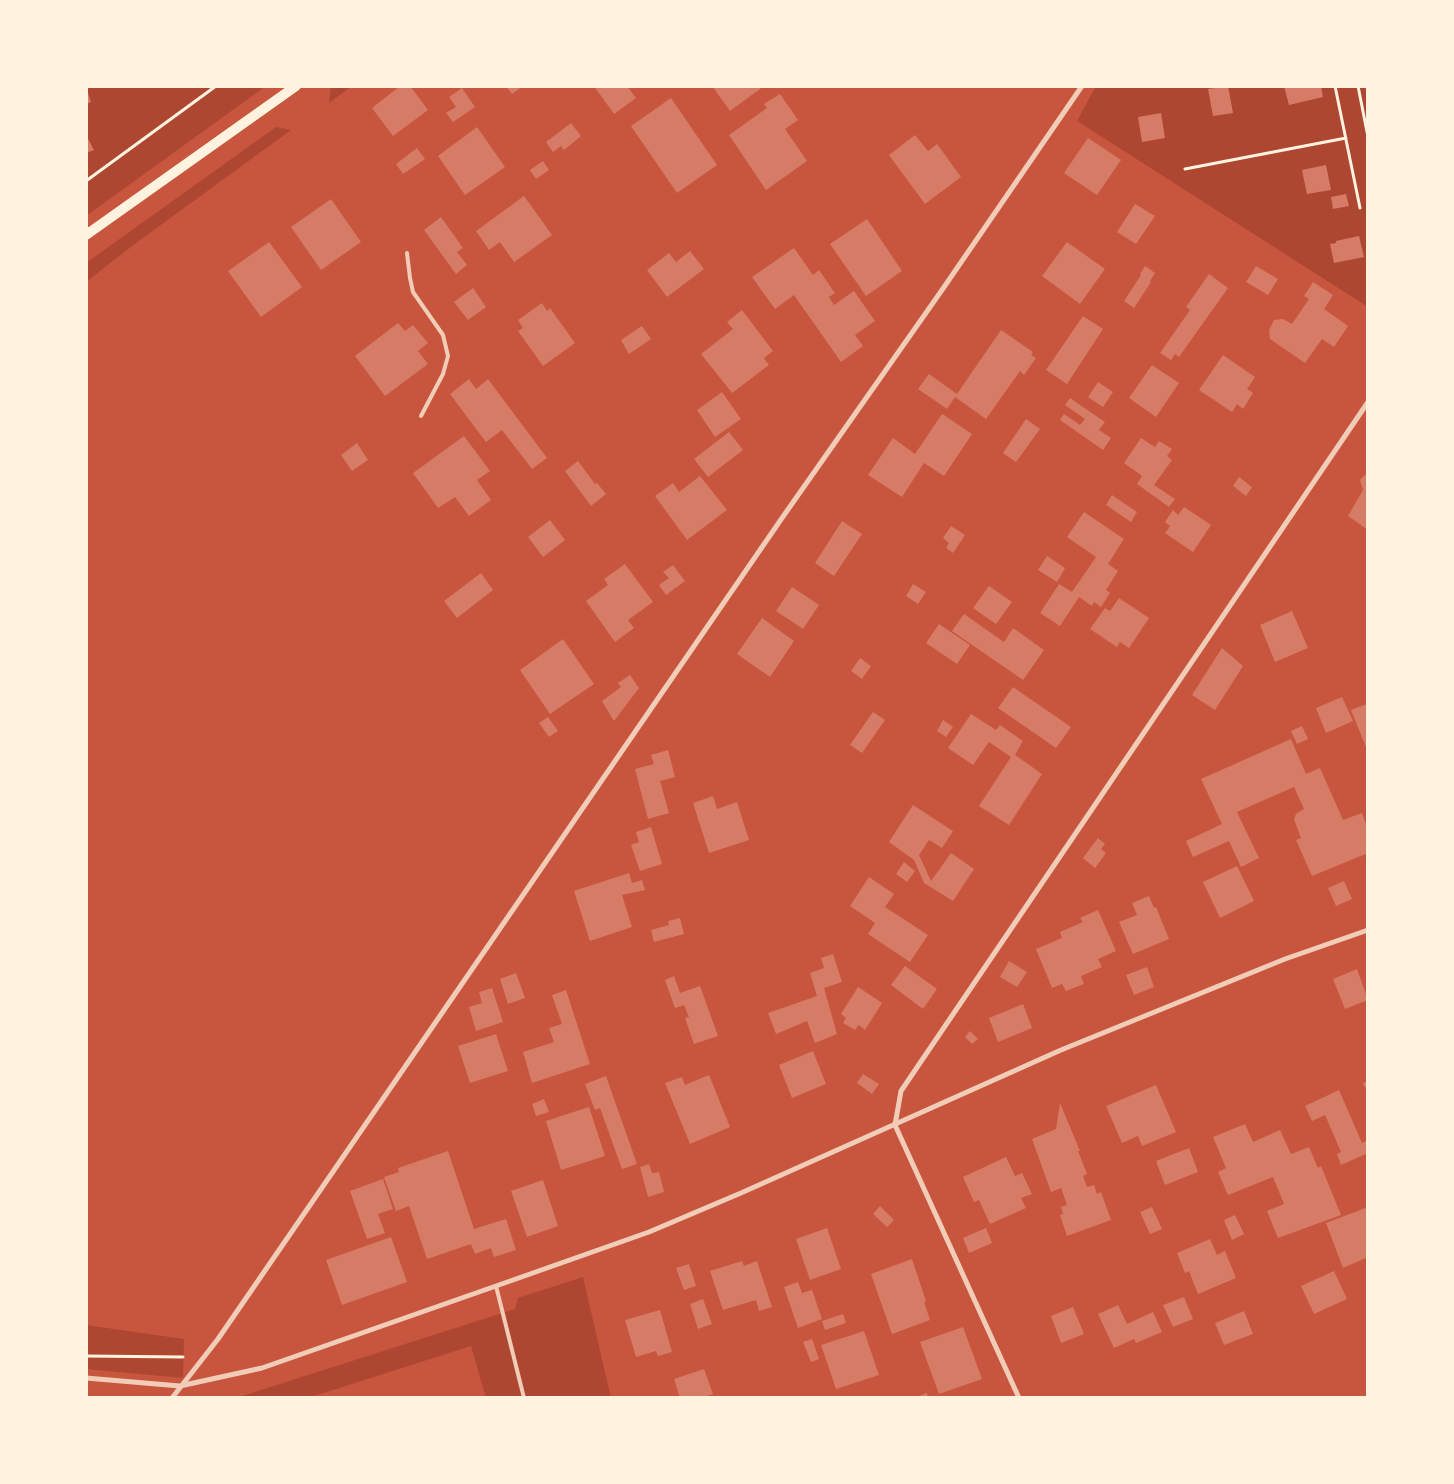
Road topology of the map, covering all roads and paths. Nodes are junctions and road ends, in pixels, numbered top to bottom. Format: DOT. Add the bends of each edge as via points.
graph roads {
  1 [pos="216,86"];
  2 [pos="296,86"];
  3 [pos="1082,86"];
  4 [pos="1335,86"];
  5 [pos="1358,86"];
  6 [pos="1368,137"];
  7 [pos="1346,138"];
  8 [pos="1185,169"];
  9 [pos="86,181"];
  10 [pos="1360,208"];
  11 [pos="86,235"];
  12 [pos="407,253"];
  13 [pos="1368,402"];
  14 [pos="421,416"];
  15 [pos="1368,930"];
  16 [pos="895,1124"];
  17 [pos="496,1286"];
  18 [pos="86,1356"];
  19 [pos="204,1357"];
  20 [pos="86,1378"];
  21 [pos="180,1386"];
  22 [pos="172,1398"];
  23 [pos="524,1398"];
  24 [pos="1019,1398"];
  1 -- 9 [label="path"];
  2 -- 11 [label="main road"];
  3 -- 19 [label="street"];
  4 -- 7 [label="path"];
  5 -- 6 [label="path"];
  7 -- 8 [label="path"];
  7 -- 10 [label="path"];
  12 -- 14 [label="lane" via="413,292 443,335 448,356 443,374"];
  13 -- 16 [label="street" via="901,1090"];
  15 -- 16 [label="street" via="1285,959 1061,1050"];
  16 -- 17 [label="street" via="649,1232"];
  16 -- 24 [label="street"];
  17 -- 21 [label="street" via="262,1368"];
  17 -- 23 [label="lane"];
  18 -- 19 [label="path"];
  19 -- 21 [label="street"];
  20 -- 21 [label="street"];
  21 -- 22 [label="street"];
}
